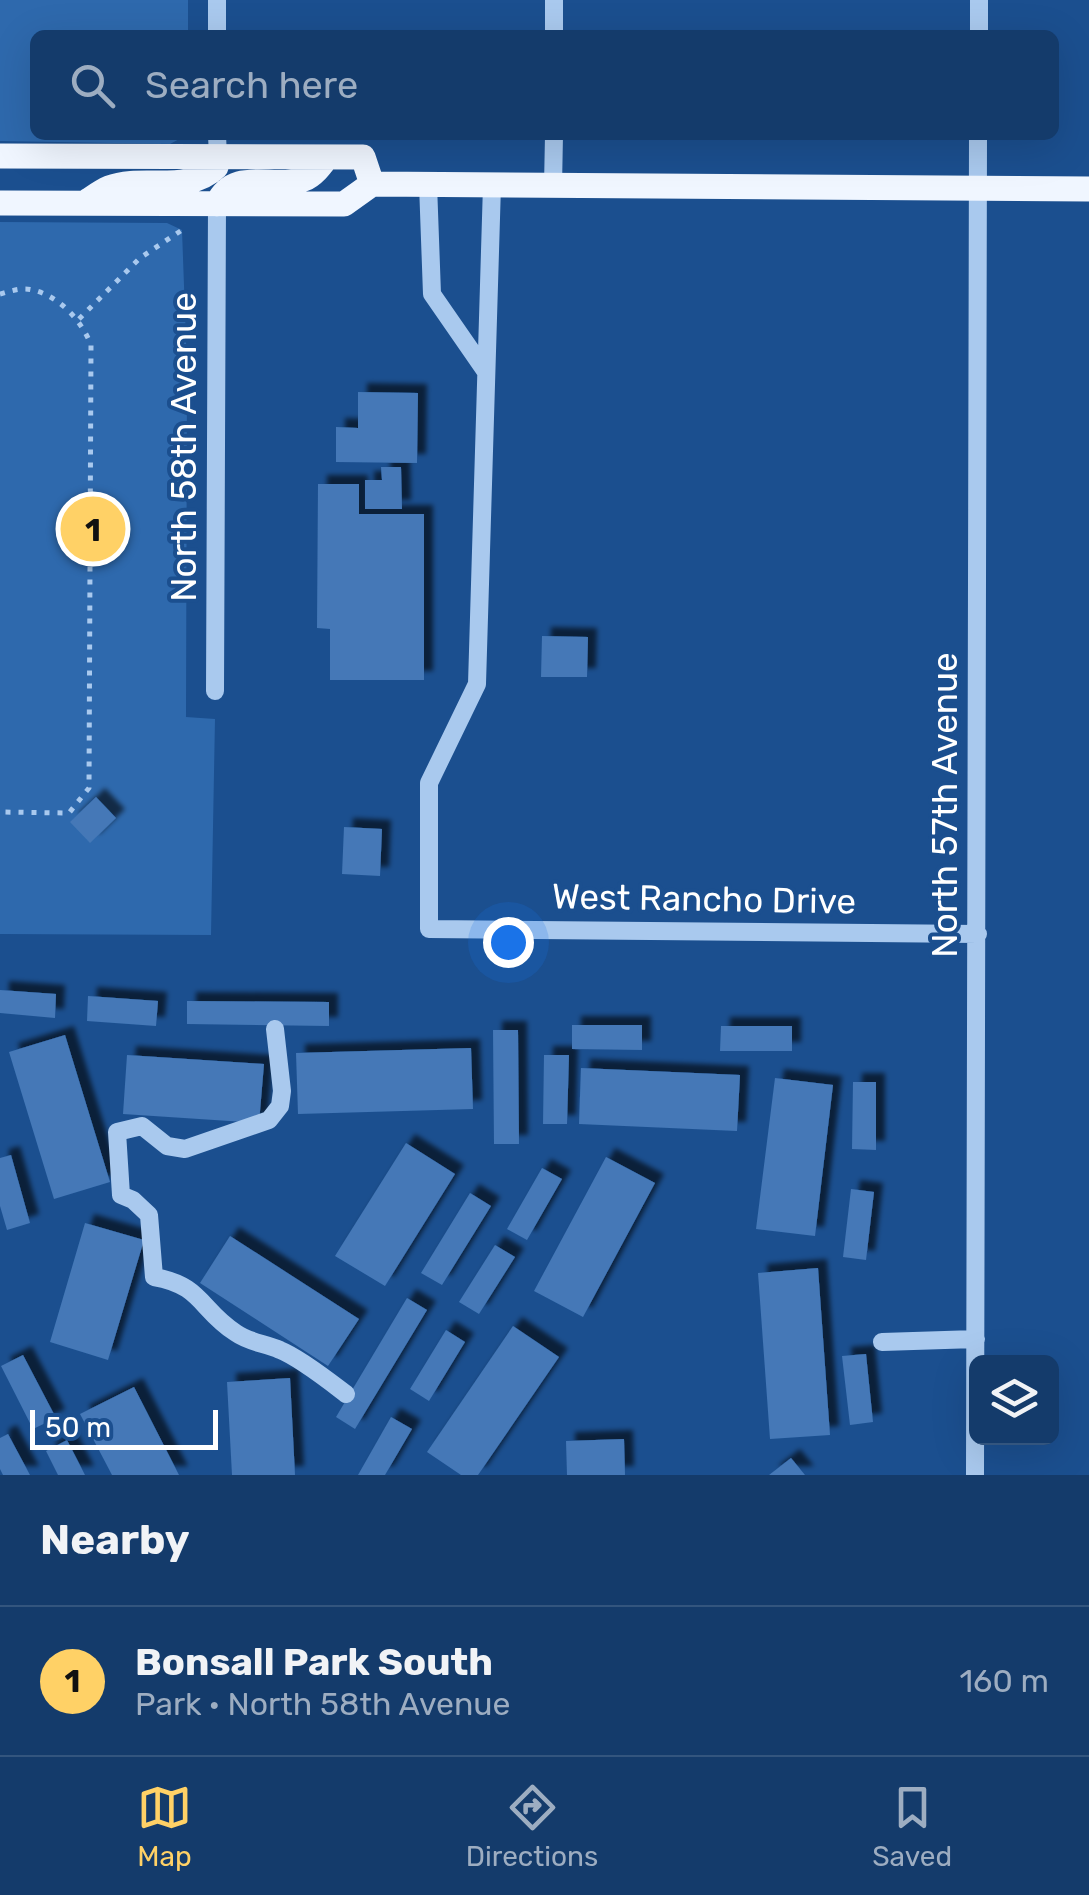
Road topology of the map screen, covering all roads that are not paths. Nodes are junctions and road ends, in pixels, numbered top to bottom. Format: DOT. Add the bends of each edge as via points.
graph roads {
  1 [pos="218,0"];
  2 [pos="554,0"];
  3 [pos="979,0"];
  4 [pos="217,30"];
  5 [pos="554,30"];
  6 [pos="978,30"];
  7 [pos="554,140"];
  8 [pos="978,140"];
  9 [pos="217,146"];
  10 [pos="0,156"];
  11 [pos="327,157"];
  12 [pos="372,184"];
  13 [pos="428,184"];
  14 [pos="492,185"];
  15 [pos="553,186"];
  16 [pos="977,188"];
  17 [pos="1089,189"];
  18 [pos="0,203"];
  19 [pos="86,203"];
  20 [pos="217,204"];
  21 [pos="487,373"];
  22 [pos="215,691"];
  23 [pos="978,934"];
  24 [pos="275,1028"];
  25 [pos="976,1340"];
  26 [pos="882,1342"];
  27 [pos="346,1394"];
  28 [pos="975,1475"];
  1 -- 4 [label="street"];
  2 -- 5 [label="street"];
  3 -- 6 [label="street"];
  7 -- 15 [label="street"];
  8 -- 16 [label="street, North 57th Avenue"];
  9 -- 10 [label="main road"];
  9 -- 11 [label="main road"];
  9 -- 19 [label="main road" via="216,166 199,178 126,184"];
  11 -- 12 [label="main road" via="363,157"];
  11 -- 20 [label="main road" via="302,180 234,185"];
  12 -- 13 [label="main road"];
  12 -- 20 [label="main road" via="344,204"];
  13 -- 14 [label="main road"];
  13 -- 21 [label="street" via="432,294"];
  14 -- 15 [label="main road"];
  14 -- 21 [label="street"];
  15 -- 16 [label="main road"];
  16 -- 17 [label="main road"];
  16 -- 23 [label="street, North 57th Avenue"];
  18 -- 19 [label="main road"];
  19 -- 20 [label="main road"];
  20 -- 22 [label="street, North 58th Avenue"];
  21 -- 23 [label="street, West Rancho Drive" via="477,684 429,783 429,928"];
  23 -- 25 [label="street, North 57th Avenue"];
  24 -- 27 [label="street" via="282,1091 270,1120 185,1149 167,1146 142,1126 116,1132 121,1194 148,1215 154,1277 180,1282 239,1336 281,1350"];
  25 -- 26 [label="street"];
  25 -- 28 [label="street, North 57th Avenue"];
}
